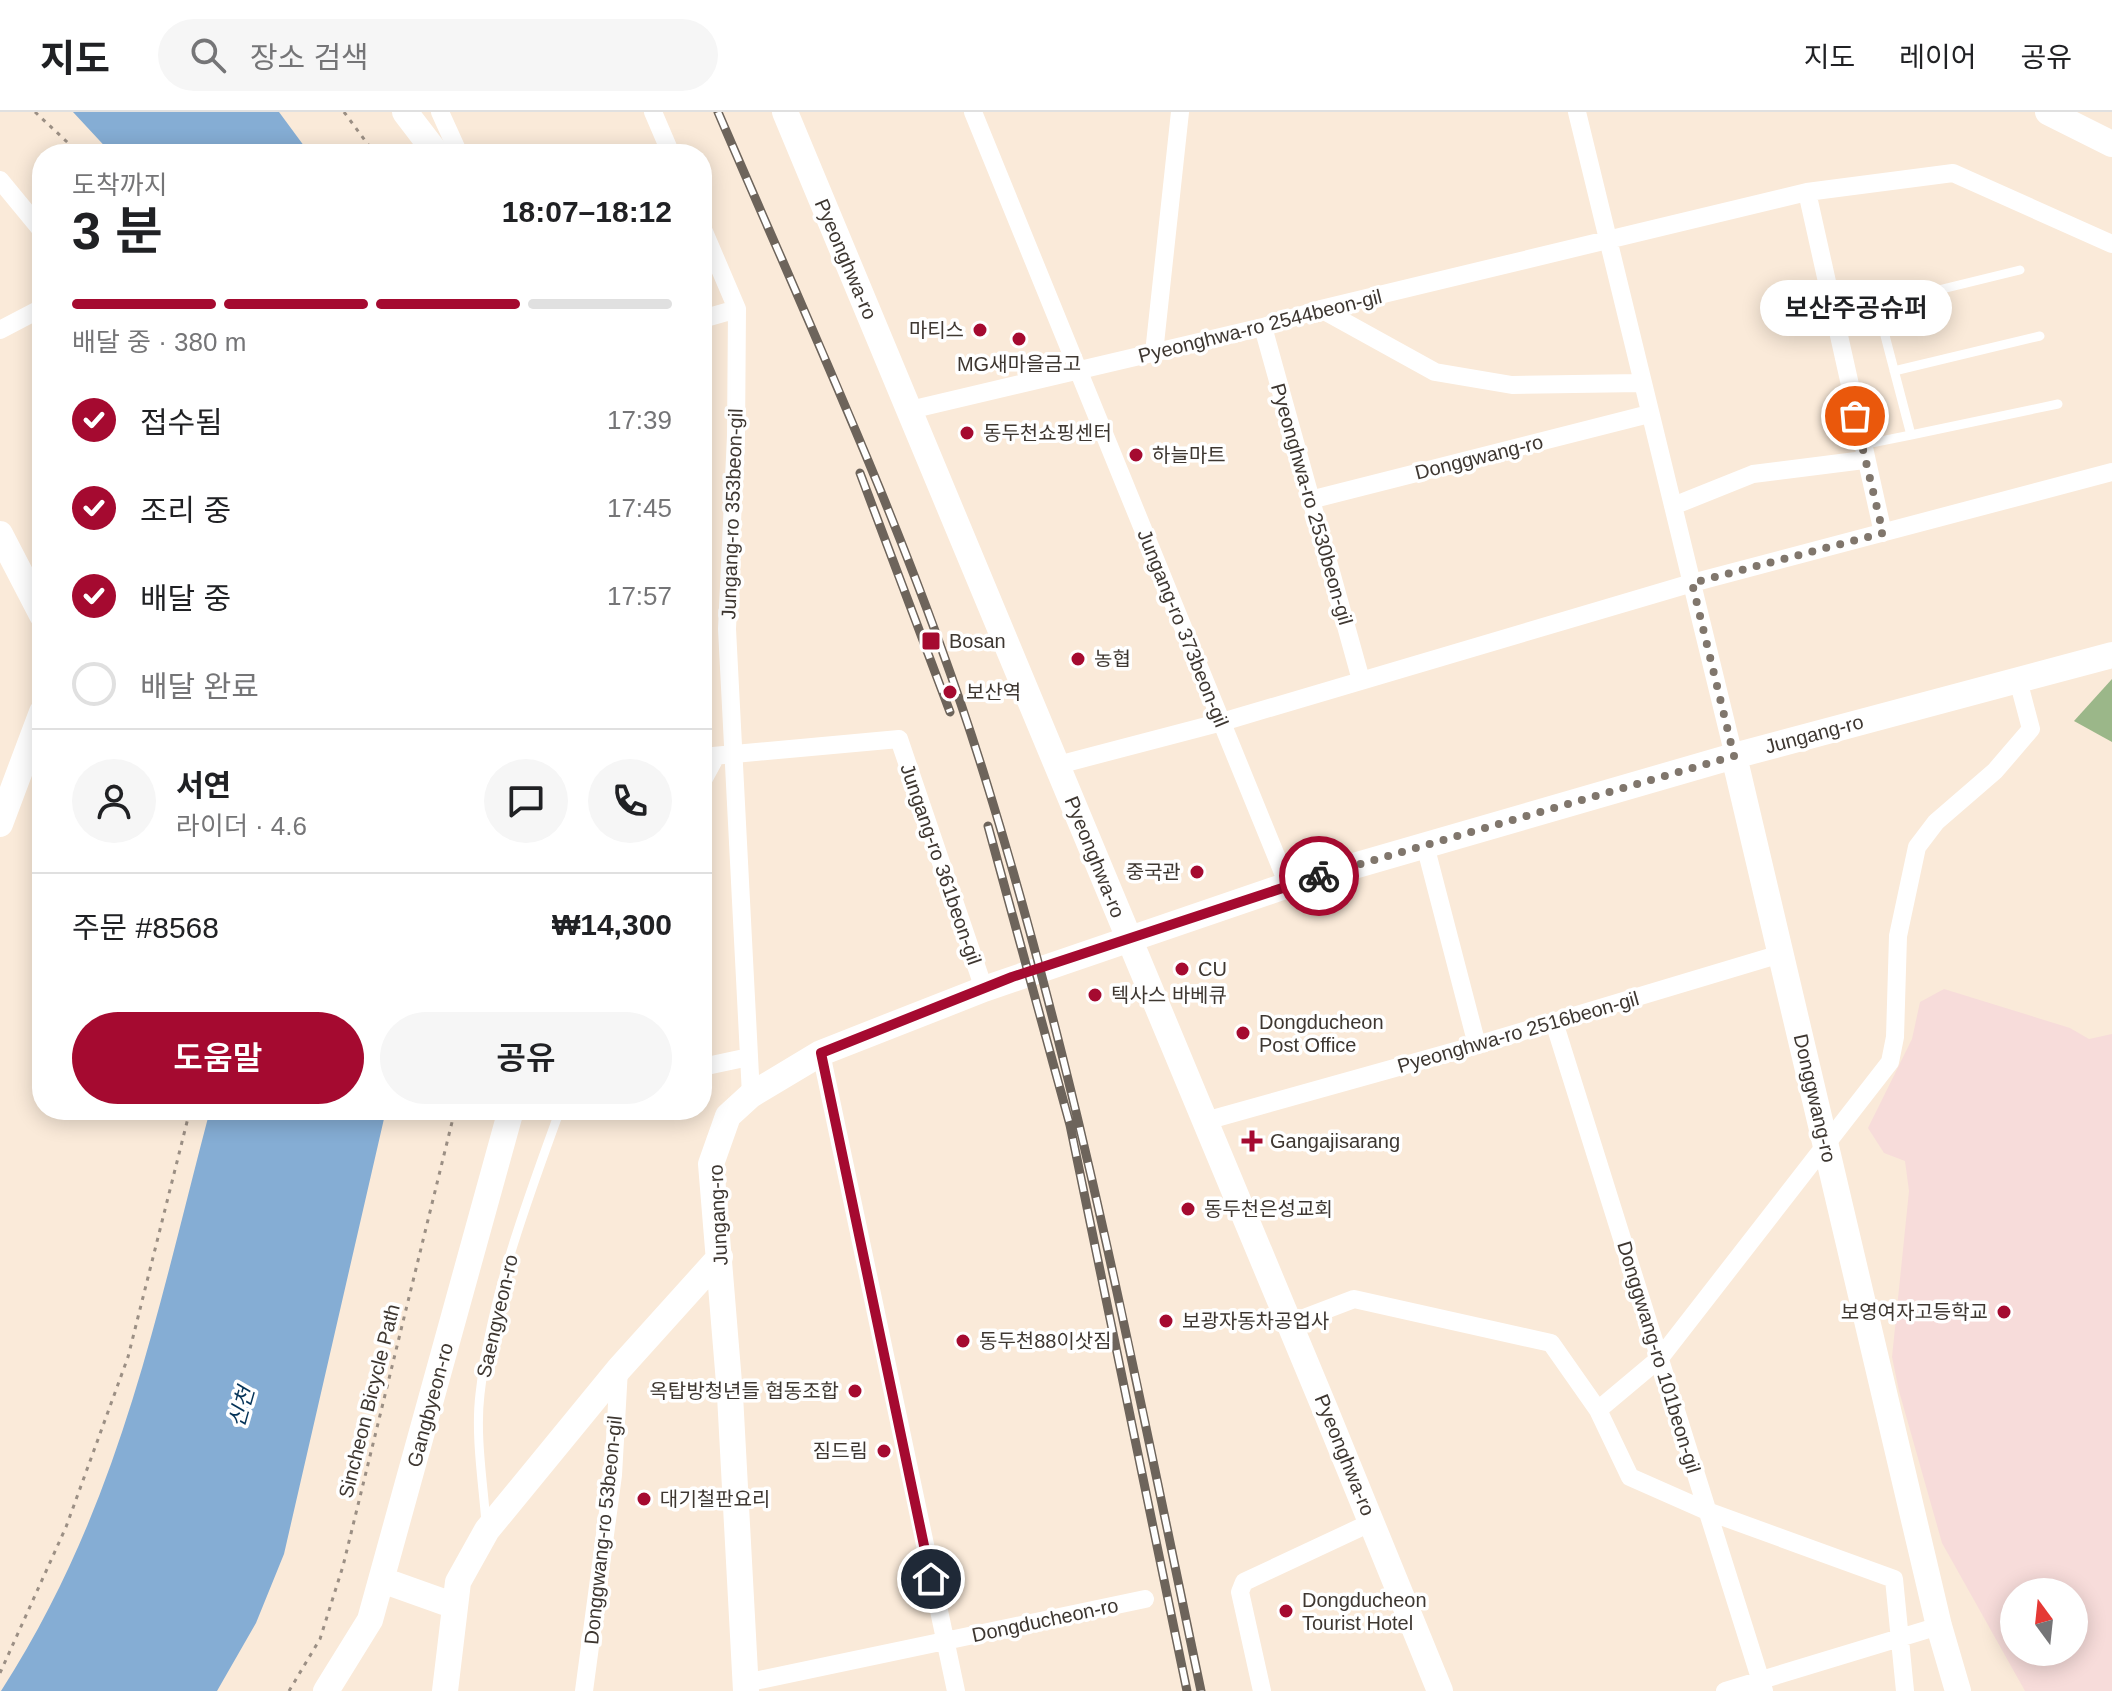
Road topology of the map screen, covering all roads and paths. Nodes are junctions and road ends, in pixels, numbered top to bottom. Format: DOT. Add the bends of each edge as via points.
graph roads {
  1 [pos="35,112"];
  2 [pos="344,112"];
  3 [pos="405,112"];
  4 [pos="440,112"];
  5 [pos="653,112"];
  6 [pos="785,112"];
  7 [pos="973,112"];
  8 [pos="1180,112"];
  9 [pos="1577,112"];
  10 [pos="2048,112"];
  11 [pos="69,144"];
  12 [pos="368,144"];
  13 [pos="429,144"];
  14 [pos="454,144"];
  15 [pos="667,144"];
  16 [pos="2112,144"];
  17 [pos="0,180"];
  18 [pos="1807,192"];
  19 [pos="32,219"];
  20 [pos="1610,240"];
  21 [pos="2112,244"];
  22 [pos="712,250"];
  23 [pos="2020,270"];
  24 [pos="737,309"];
  25 [pos="1321,309"];
  26 [pos="32,313"];
  27 [pos="712,316"];
  28 [pos="1263,327"];
  29 [pos="0,330"];
  30 [pos="2040,336"];
  31 [pos="1154,353"];
  32 [pos="1078,371"];
  33 [pos="1894,371"];
  34 [pos="1641,383"];
  35 [pos="2058,404"];
  36 [pos="910,410"];
  37 [pos="1649,414"];
  38 [pos="1911,435"];
  39 [pos="1863,452"];
  40 [pos="2112,472"];
  41 [pos="1310,500"];
  42 [pos="1673,506"];
  43 [pos="1883,533"];
  44 [pos="0,534"];
  45 [pos="1692,583"];
  46 [pos="32,596"];
  47 [pos="2112,655"];
  48 [pos="1361,680"];
  49 [pos="2018,680"];
  50 [pos="1222,722"];
  51 [pos="32,739"];
  52 [pos="718,756"];
  53 [pos="1734,756"];
  54 [pos="1058,765"];
  55 [pos="0,824"];
  56 [pos="1425,845"];
  57 [pos="1288,885"];
  58 [pos="1128,937"];
  59 [pos="1780,954"];
  60 [pos="984,989"];
  61 [pos="1554,1022"];
  62 [pos="1477,1045"];
  63 [pos="821,1053"];
  64 [pos="749,1057"];
  65 [pos="712,1065"];
  66 [pos="751,1095"];
  67 [pos="187,1120"];
  68 [pos="453,1120"];
  69 [pos="508,1120"];
  70 [pos="556,1120"];
  71 [pos="1209,1120"];
  72 [pos="1826,1145"];
  73 [pos="720,1257"];
  74 [pos="1291,1323"];
  75 [pos="1660,1358"];
  76 [pos="619,1369"];
  77 [pos="1598,1410"];
  78 [pos="1707,1511"];
  79 [pos="1372,1522"];
  80 [pos="487,1530"];
  81 [pos="382,1580"];
  82 [pos="1145,1599"];
  83 [pos="455,1606"];
  84 [pos="1939,1626"];
  85 [pos="1901,1638"];
  86 [pos="944,1640"];
  87 [pos="0,1673"];
  88 [pos="1762,1685"];
  89 [pos="745,1687"];
  90 [pos="289,1691"];
  91 [pos="326,1691"];
  92 [pos="445,1691"];
  93 [pos="584,1691"];
  94 [pos="956,1691"];
  95 [pos="1262,1691"];
  96 [pos="1440,1691"];
  97 [pos="1725,1691"];
  98 [pos="1905,1691"];
  99 [pos="1958,1691"];
  1 -- 11 [label="path"];
  2 -- 12 [label="path"];
  3 -- 13 [label="street"];
  4 -- 14 [label="street"];
  5 -- 15 [label="street"];
  6 -- 36 [label="street, Pyeonghwa-ro"];
  7 -- 32 [label="street, Jungang-ro 373beon-gil"];
  8 -- 31 [label="street"];
  9 -- 20 [label="street, Donggwang-ro"];
  10 -- 16 [label="street"];
  17 -- 19 [label="street"];
  18 -- 20 [label="street, Pyeonghwa-ro 2544beon-gil"];
  18 -- 21 [label="street, Pyeonghwa-ro 2544beon-gil" via="1953,173"];
  18 -- 39 [label="street"];
  20 -- 25 [label="street, Pyeonghwa-ro 2544beon-gil"];
  20 -- 34 [label="street, Donggwang-ro"];
  22 -- 24 [label="street"];
  23 -- 33 [label="lane" via="1877,305"];
  24 -- 27 [label="street"];
  24 -- 52 [label="street, Jungang-ro 353beon-gil" via="736,436"];
  25 -- 28 [label="street, Pyeonghwa-ro 2544beon-gil"];
  25 -- 34 [label="street" via="1435,372 1512,385"];
  26 -- 29 [label="street"];
  28 -- 31 [label="street, Pyeonghwa-ro 2544beon-gil"];
  28 -- 41 [label="street, Pyeonghwa-ro 2530beon-gil"];
  30 -- 33 [label="lane"];
  31 -- 32 [label="street, Pyeonghwa-ro 2544beon-gil"];
  32 -- 36 [label="street, Pyeonghwa-ro 2544beon-gil"];
  32 -- 50 [label="street, Jungang-ro 373beon-gil"];
  33 -- 38 [label="lane"];
  34 -- 37 [label="street, Donggwang-ro"];
  35 -- 38 [label="lane"];
  36 -- 54 [label="street, Pyeonghwa-ro"];
  37 -- 41 [label="street, Donggwang-ro"];
  37 -- 42 [label="street, Donggwang-ro"];
  38 -- 39 [label="lane"];
  39 -- 42 [label="street" via="1753,474"];
  39 -- 43 [label="street"];
  40 -- 43 [label="street"];
  41 -- 48 [label="street, Pyeonghwa-ro 2530beon-gil"];
  42 -- 45 [label="street, Donggwang-ro"];
  43 -- 45 [label="street"];
  44 -- 46 [label="street"];
  45 -- 48 [label="street"];
  45 -- 53 [label="street, Donggwang-ro"];
  47 -- 49 [label="street, Jungang-ro"];
  48 -- 50 [label="street"];
  49 -- 53 [label="street, Jungang-ro"];
  49 -- 72 [label="street" via="2031,729 1917,847 1898,936 1890,1062"];
  50 -- 54 [label="street"];
  50 -- 57 [label="street, Jungang-ro 373beon-gil"];
  51 -- 55 [label="street"];
  52 -- 60 [label="street, Jungang-ro 361beon-gil" via="899,739"];
  52 -- 64 [label="street, Jungang-ro 353beon-gil"];
  53 -- 56 [label="street, Jungang-ro"];
  53 -- 59 [label="street, Donggwang-ro"];
  54 -- 58 [label="street, Pyeonghwa-ro"];
  56 -- 57 [label="street, Jungang-ro"];
  56 -- 62 [label="street"];
  57 -- 58 [label="street, Jungang-ro"];
  58 -- 60 [label="street, Jungang-ro"];
  58 -- 71 [label="street, Pyeonghwa-ro"];
  59 -- 61 [label="street, Pyeonghwa-ro 2516beon-gil"];
  59 -- 72 [label="street, Donggwang-ro"];
  60 -- 63 [label="street, Jungang-ro"];
  61 -- 62 [label="street, Pyeonghwa-ro 2516beon-gil"];
  61 -- 75 [label="street, Donggwang-ro 101beon-gil"];
  62 -- 71 [label="street, Pyeonghwa-ro 2516beon-gil"];
  63 -- 66 [label="street, Jungang-ro"];
  63 -- 86 [label="street, Dongducheon-ro"];
  64 -- 65 [label="street"];
  64 -- 66 [label="street, Jungang-ro 353beon-gil"];
  66 -- 73 [label="street, Jungang-ro" via="728,1116 711,1164"];
  67 -- 87 [label="path" via="128,1357 66,1527"];
  68 -- 90 [label="path, Sincheon Bicycle Path" via="343,1566 320,1639"];
  69 -- 81 [label="street, Gangbyeon-ro"];
  70 -- 80 [label="lane, Saengyeon-ro" via="521,1214 479,1397"];
  71 -- 74 [label="street, Pyeonghwa-ro"];
  72 -- 75 [label="street"];
  72 -- 84 [label="street, Donggwang-ro"];
  73 -- 76 [label="street"];
  73 -- 89 [label="street, Jungang-ro"];
  74 -- 77 [label="street" via="1354,1299 1551,1343"];
  74 -- 79 [label="street, Pyeonghwa-ro"];
  75 -- 77 [label="street"];
  75 -- 78 [label="street, Donggwang-ro 101beon-gil"];
  76 -- 80 [label="street"];
  76 -- 93 [label="street, Donggwang-ro 53beon-gil" via="613,1475"];
  77 -- 78 [label="street" via="1630,1477"];
  78 -- 85 [label="street" via="1894,1579"];
  78 -- 88 [label="street, Donggwang-ro 101beon-gil"];
  79 -- 95 [label="street" via="1244,1582 1240,1592"];
  79 -- 96 [label="street, Pyeonghwa-ro"];
  80 -- 83 [label="street" via="458,1582"];
  81 -- 83 [label="street"];
  81 -- 91 [label="street, Gangbyeon-ro" via="370,1620"];
  82 -- 86 [label="street, Dongducheon-ro"];
  83 -- 92 [label="street"];
  84 -- 85 [label="street"];
  84 -- 99 [label="street, Donggwang-ro"];
  85 -- 88 [label="street"];
  85 -- 98 [label="street"];
  86 -- 89 [label="street, Jungang-ro"];
  86 -- 94 [label="street, Dongducheon-ro"];
  88 -- 97 [label="street"];
}
